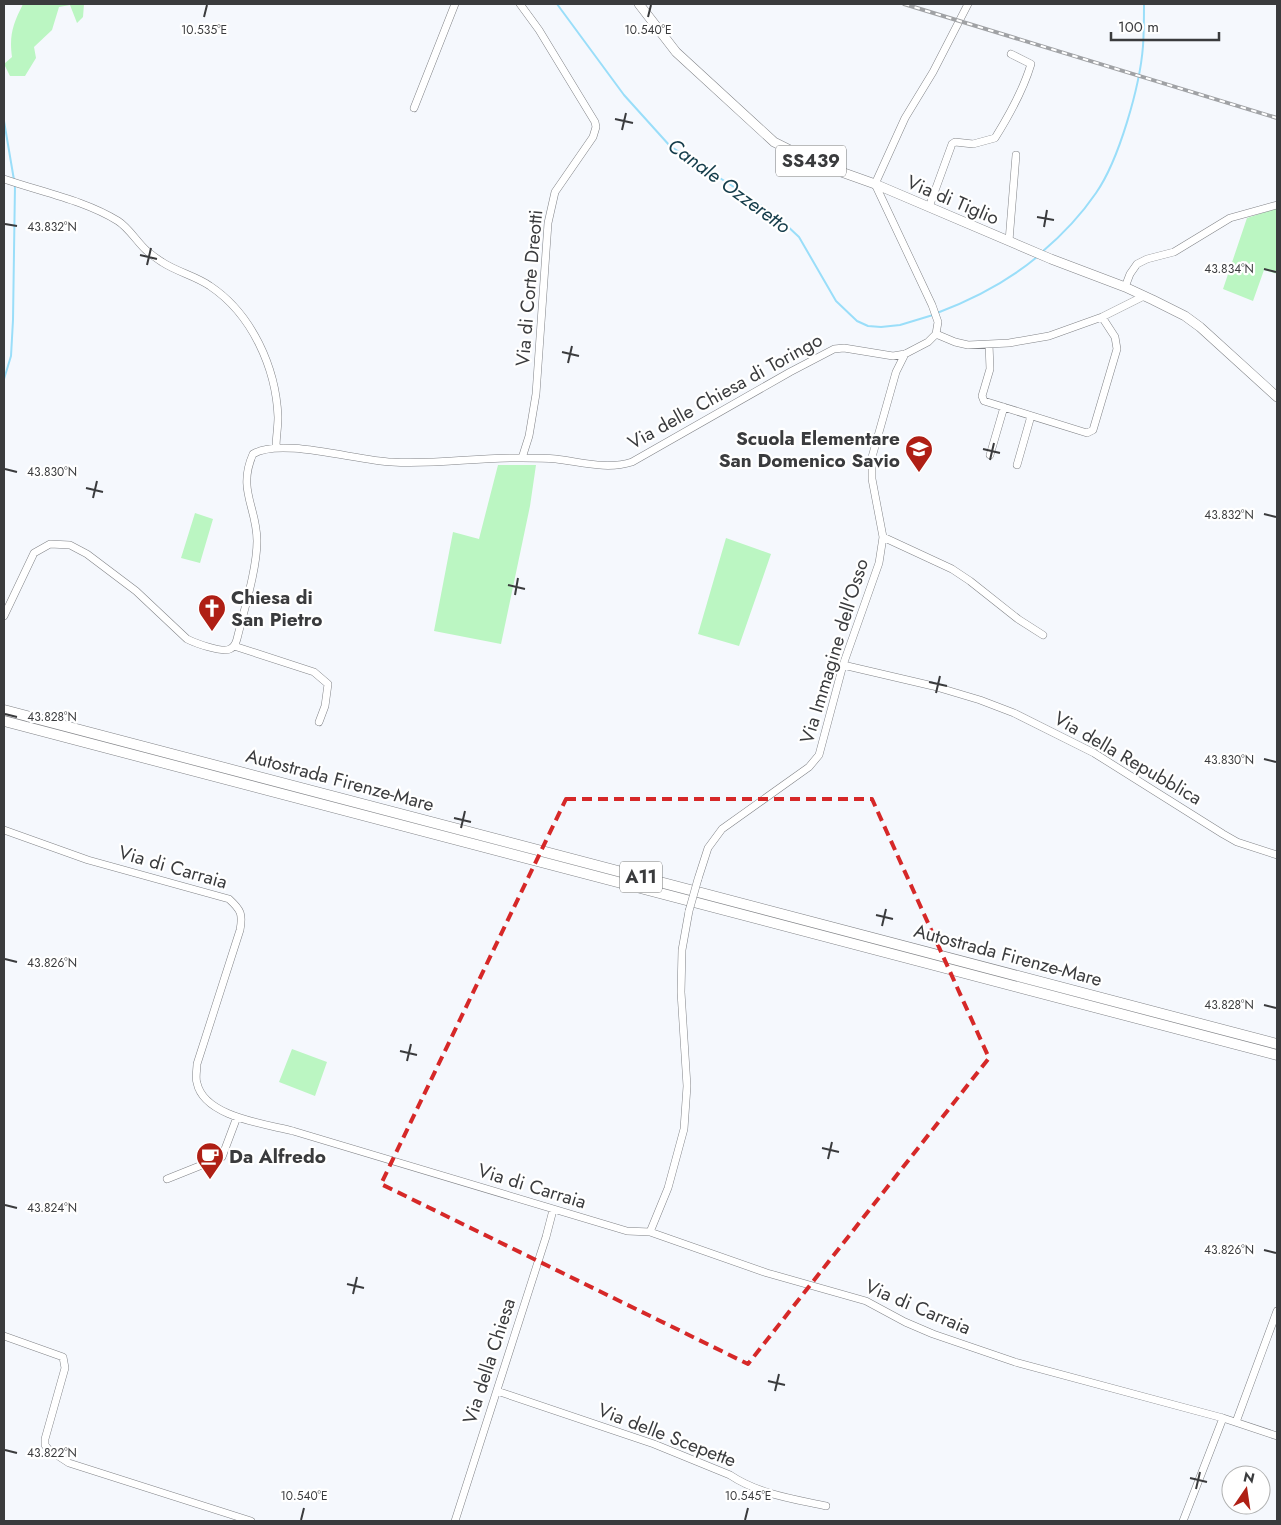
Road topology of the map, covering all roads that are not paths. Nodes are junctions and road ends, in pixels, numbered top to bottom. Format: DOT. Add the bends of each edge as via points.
graph roads {
  1 [pos="454,4"];
  2 [pos="520,4"];
  3 [pos="639,4"];
  4 [pos="968,4"];
  5 [pos="1011,54"];
  6 [pos="414,108"];
  7 [pos="1016,155"];
  8 [pos="5,179"];
  9 [pos="875,184"];
  10 [pos="1277,205"];
  11 [pos="929,207"];
  12 [pos="1009,240"];
  13 [pos="1125,286"];
  14 [pos="1144,296"];
  15 [pos="1102,318"];
  16 [pos="936,334"];
  17 [pos="989,344"];
  18 [pos="905,354"];
  19 [pos="1277,397"];
  20 [pos="1004,407"];
  21 [pos="1031,416"];
  22 [pos="276,448"];
  23 [pos="990,454"];
  24 [pos="522,458"];
  25 [pos="1017,465"];
  26 [pos="883,537"];
  27 [pos="4,616"];
  28 [pos="1044,635"];
  29 [pos="234,646"];
  30 [pos="843,665"];
  31 [pos="4,710"];
  32 [pos="4,721"];
  33 [pos="319,722"];
  34 [pos="4,830"];
  35 [pos="1277,855"];
  36 [pos="1277,1044"];
  37 [pos="1277,1055"];
  38 [pos="237,1117"];
  39 [pos="167,1179"];
  40 [pos="554,1210"];
  41 [pos="650,1232"];
  42 [pos="1277,1311"];
  43 [pos="4,1336"];
  44 [pos="497,1391"];
  45 [pos="1223,1418"];
  46 [pos="1236,1422"];
  47 [pos="1277,1436"];
  48 [pos="826,1506"];
  49 [pos="251,1521"];
  50 [pos="455,1521"];
  51 [pos="1183,1521"];
  1 -- 6 [label="street"];
  2 -- 24 [label="street, Via di Corte Dreotti" via="596,127 593,137 555,192 548,222 536,394"];
  3 -- 9 [label="main road, Via di Tiglio / SS439" via="676,52 774,142 816,163"];
  4 -- 9 [label="street" via="905,118"];
  5 -- 11 [label="street" via="1031,64 1011,111 995,138 974,144 952,144"];
  7 -- 12 [label="street"];
  8 -- 22 [label="street" via="88,207 119,222 147,251 164,264 210,286 238,313 259,343 273,382 278,418"];
  9 -- 11 [label="main road, Via di Tiglio / SS439"];
  9 -- 16 [label="street" via="932,305 938,322"];
  10 -- 13 [label="street" via="1230,218 1174,252 1137,264"];
  11 -- 12 [label="main road, Via di Tiglio / SS439"];
  12 -- 13 [label="main road, Via di Tiglio / SS439"];
  13 -- 14 [label="main road, Via di Tiglio / SS439"];
  14 -- 15 [label="street"];
  14 -- 19 [label="main road, Via di Tiglio / SS439" via="1200,327"];
  15 -- 17 [label="street" via="1049,336"];
  15 -- 21 [label="street" via="1115,337 1117,349 1093,430 1087,433"];
  16 -- 17 [label="street" via="962,344"];
  16 -- 18 [label="street, Via delle Chiesa di Toringo"];
  17 -- 20 [label="street" via="990,369 982,396 984,401"];
  18 -- 24 [label="street, Via delle Chiesa di Toringo" via="894,356 834,349 623,465"];
  18 -- 26 [label="street, Via Immagine dell'Osso" via="896,372 872,457 872,478"];
  20 -- 21 [label="street"];
  20 -- 23 [label="street"];
  21 -- 25 [label="street"];
  22 -- 24 [label="street, Via delle Chiesa di Toringo" via="391,462"];
  22 -- 29 [label="street, Via delle Chiesa di Toringo" via="252,454 248,465 246,486 256,526 256,554"];
  26 -- 28 [label="street" via="952,569"];
  26 -- 30 [label="street, Via Immagine dell'Osso" via="879,563"];
  27 -- 29 [label="street" via="34,553 50,544 70,545 136,590 187,639 225,650"];
  29 -- 33 [label="street" via="322,677 328,684"];
  30 -- 35 [label="street, Via della Repubblica" via="932,686 1014,713 1094,753 1222,834"];
  30 -- 41 [label="street, Via Immagine dell'Osso, bridge" via="819,755 809,767 722,829 708,848 689,911 682,950 681,992 687,1086 684,1129 668,1188"];
  31 -- 36 [label="highway, Autostrada Firenze-Mare / A11"];
  32 -- 37 [label="highway, Autostrada Firenze-Mare / A11"];
  34 -- 38 [label="street, Via di Carraia" via="88,860 229,899 238,907 242,917 240,930 197,1064 197,1083 204,1097"];
  38 -- 39 [label="street" via="222,1157"];
  38 -- 40 [label="street, Via di Carraia" via="302,1133"];
  40 -- 41 [label="street, Via di Carraia" via="627,1231"];
  40 -- 44 [label="street, Via della Chiesa"];
  41 -- 45 [label="street, Via di Carraia" via="767,1273 866,1301 934,1334 1015,1362"];
  42 -- 46 [label="street"];
  43 -- 49 [label="street" via="63,1357 65,1368 45,1445 49,1450 69,1463"];
  44 -- 48 [label="street, Via delle Scepette" via="654,1444 776,1494"];
  44 -- 50 [label="street, Via della Chiesa"];
  45 -- 46 [label="street, Via di Carraia"];
  45 -- 51 [label="street"];
  46 -- 47 [label="street, Via di Carraia"];
}
